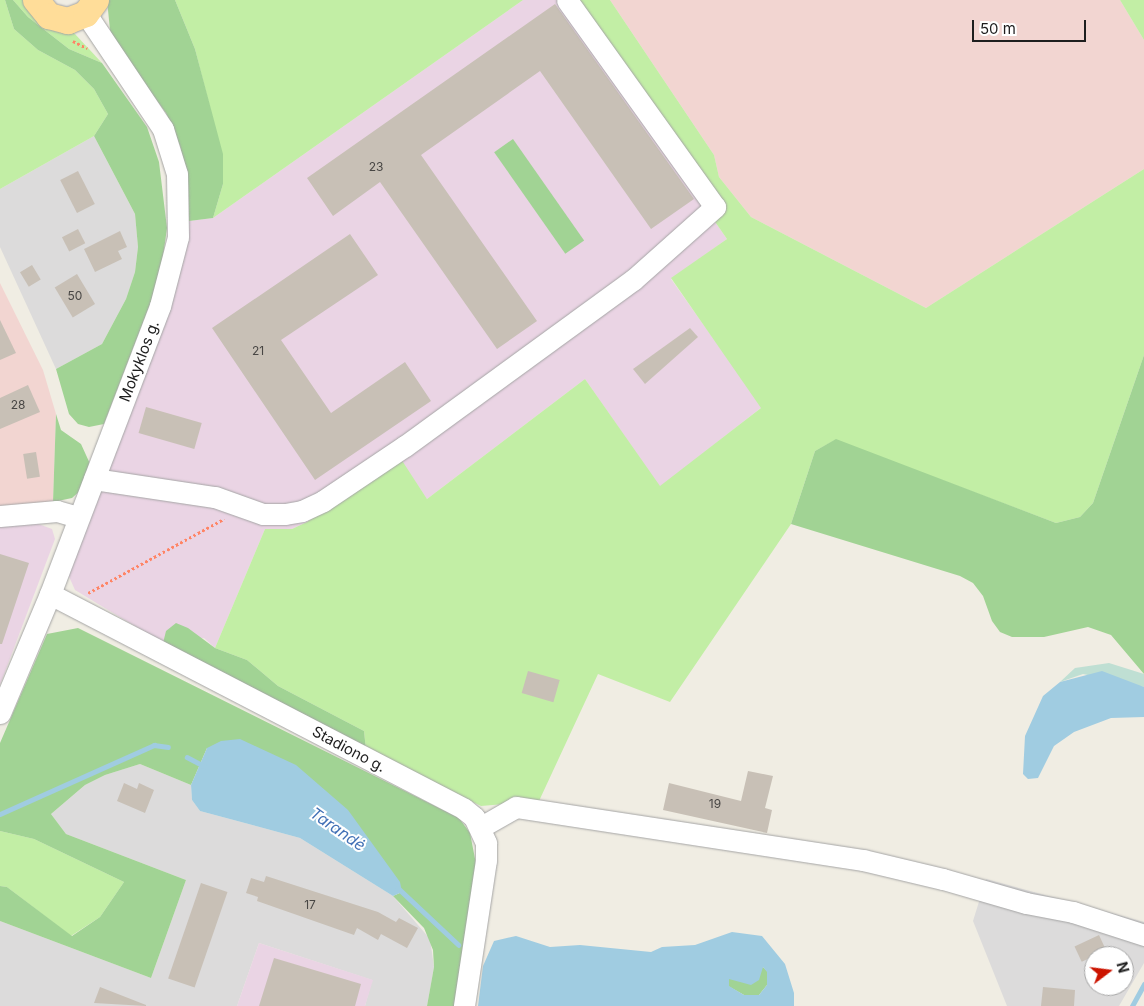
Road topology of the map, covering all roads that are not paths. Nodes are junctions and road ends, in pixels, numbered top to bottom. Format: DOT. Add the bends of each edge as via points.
graph roads {
  1 [pos="36,0"];
  2 [pos="567,0"];
  3 [pos="91,7"];
  4 [pos="94,480"];
  5 [pos="0,516"];
  6 [pos="78,517"];
  7 [pos="50,594"];
  8 [pos="0,713"];
  9 [pos="481,827"];
  10 [pos="1144,935"];
  11 [pos="464,1006"];
  1 -- 3 [label="main road" via="42,10 58,20 68,21"];
  2 -- 4 [label="street" via="715,207 639,276 404,446 322,501 285,514 243,508 215,497"];
  3 -- 4 [label="street, Mokyklos g." via="163,129 177,174 180,200 178,237 168,282"];
  4 -- 6 [label="street, Mokyklos g."];
  5 -- 6 [label="street" via="57,511"];
  6 -- 7 [label="street, Mokyklos g."];
  7 -- 8 [label="street, Mokyklos g."];
  7 -- 9 [label="street, Stadiono g." via="464,809"];
  9 -- 10 [label="street" via="516,807 863,860 943,878 1026,904 1073,912"];
  9 -- 11 [label="street" via="486,843 486,860"];
}
